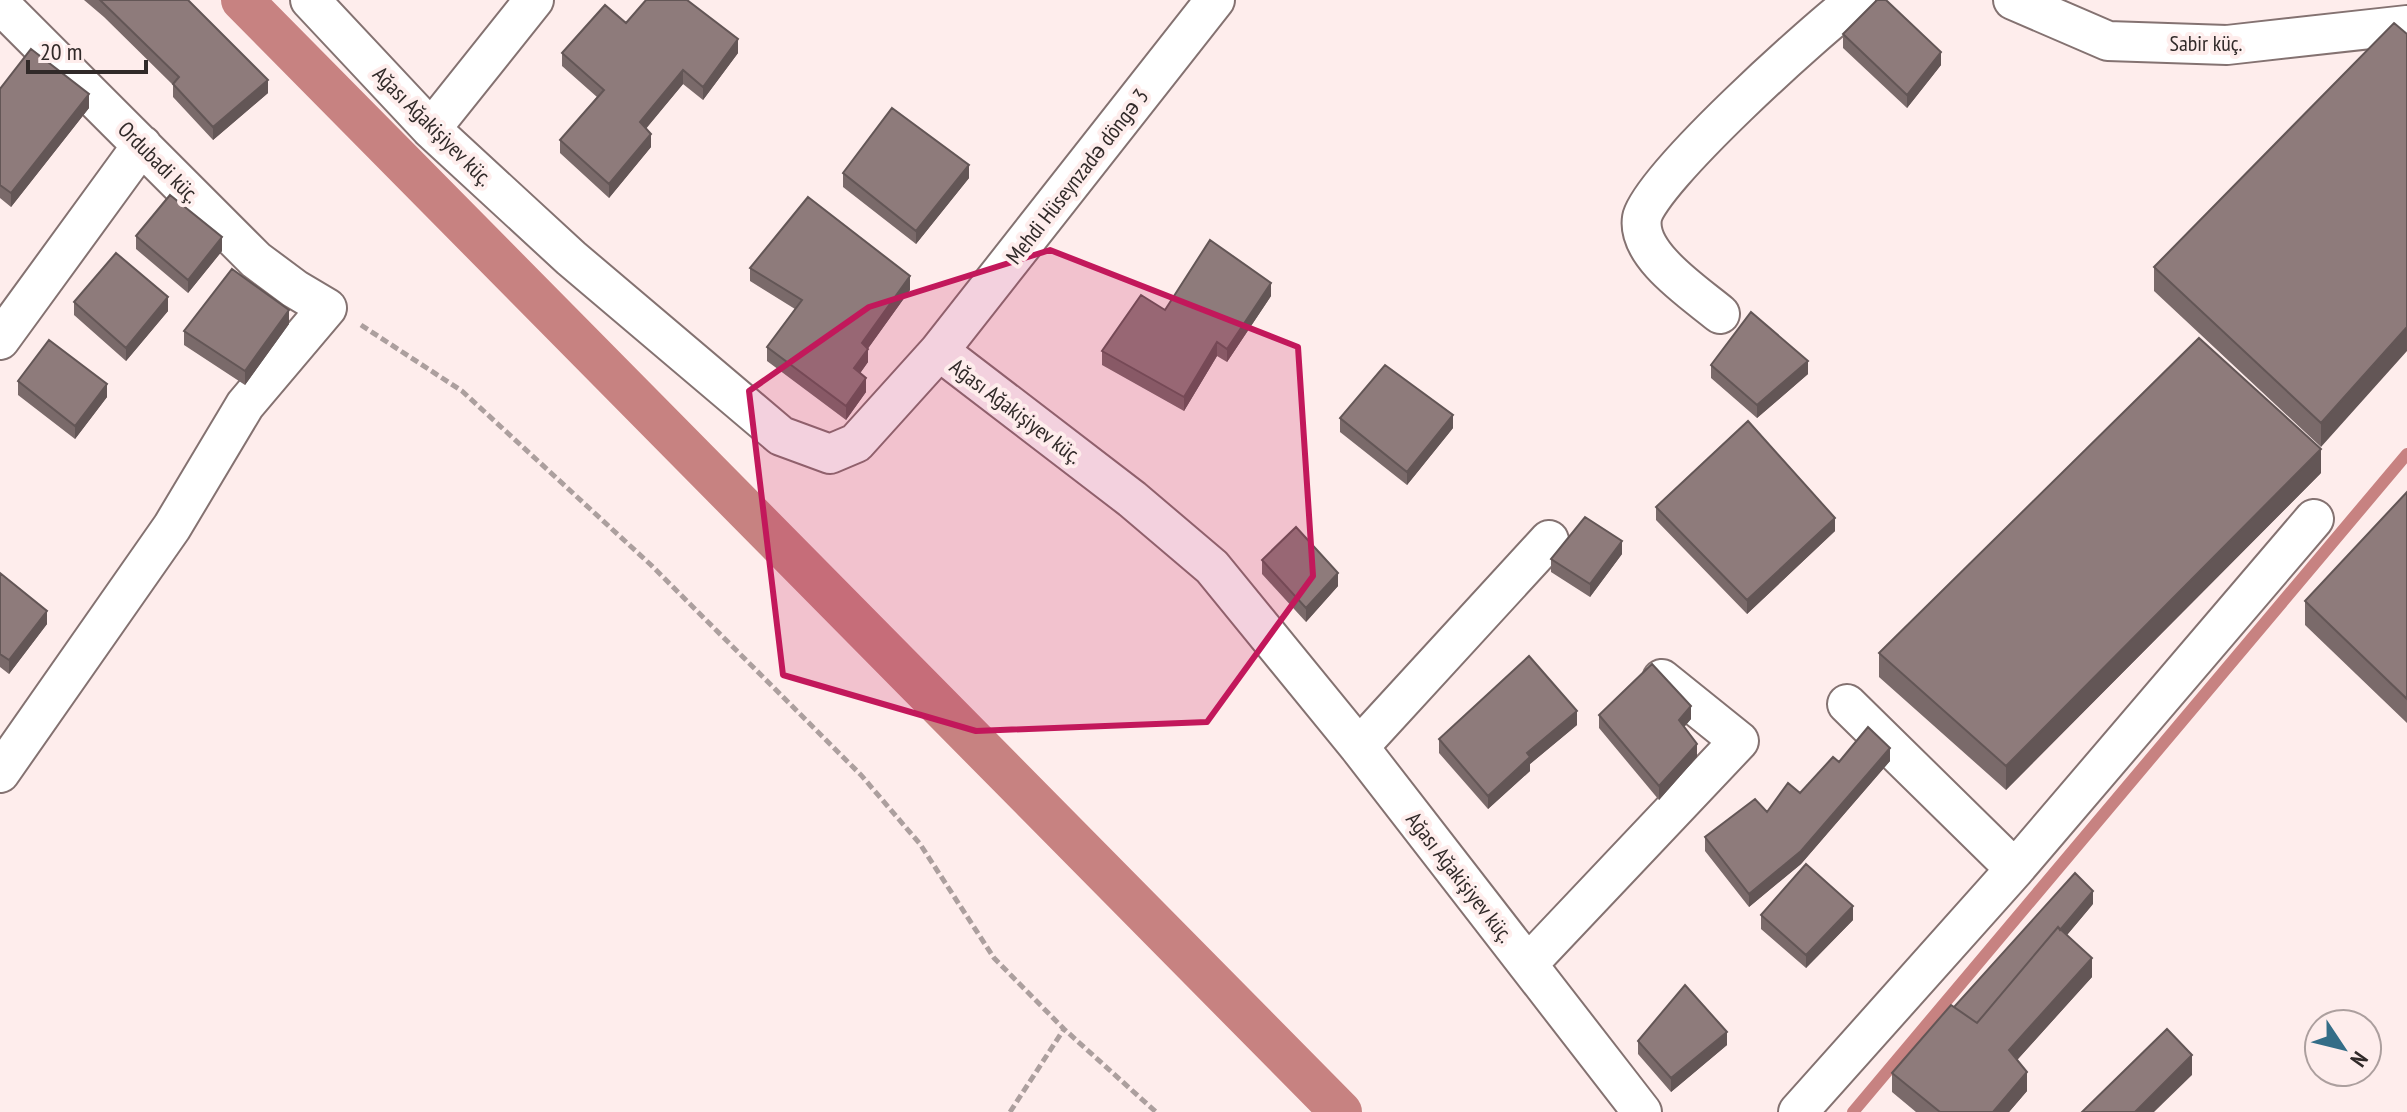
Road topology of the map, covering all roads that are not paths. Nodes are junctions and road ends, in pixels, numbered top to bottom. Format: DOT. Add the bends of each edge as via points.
graph roads {
  1 [pos="310,0"];
  2 [pos="534,0"];
  3 [pos="1215,0"];
  4 [pos="1856,0"];
  5 [pos="2013,0"];
  6 [pos="0,4"];
  7 [pos="2407,25"];
  8 [pos="431,129"];
  9 [pos="142,145"];
  10 [pos="1720,314"];
  11 [pos="0,340"];
  12 [pos="939,351"];
  13 [pos="2314,519"];
  14 [pos="1549,540"];
  15 [pos="1662,679"];
  16 [pos="1847,704"];
  17 [pos="1359,747"];
  18 [pos="0,773"];
  19 [pos="2015,869"];
  20 [pos="1528,964"];
  21 [pos="1642,1112"];
  22 [pos="1798,1112"];
  1 -- 8 [label="street, Ağası Ağakişiyev küç."];
  2 -- 8 [label="street"];
  3 -- 12 [label="street, Mehdi Hüseynzadə döngə 3"];
  4 -- 10 [label="street" via="1773,72 1656,190 1642,219 1648,251"];
  5 -- 7 [label="street, Sabir küç." via="2108,41 2227,45"];
  6 -- 9 [label="street, Ordubadi küç."];
  8 -- 12 [label="street, Ağası Ağakişiyev küç." via="571,258 781,436 830,454 856,443"];
  9 -- 11 [label="street"];
  9 -- 18 [label="street, Ordubadi küç." via="256,260 327,308 245,405 172,527"];
  12 -- 17 [label="street, Ağası Ağakişiyev küç." via="1212,567"];
  13 -- 19 [label="street"];
  14 -- 17 [label="street"];
  15 -- 20 [label="street" via="1739,741"];
  16 -- 19 [label="street"];
  17 -- 20 [label="street, Ağası Ağakişiyev küç."];
  19 -- 22 [label="street"];
  20 -- 21 [label="street, Ağası Ağakişiyev küç."];
}
